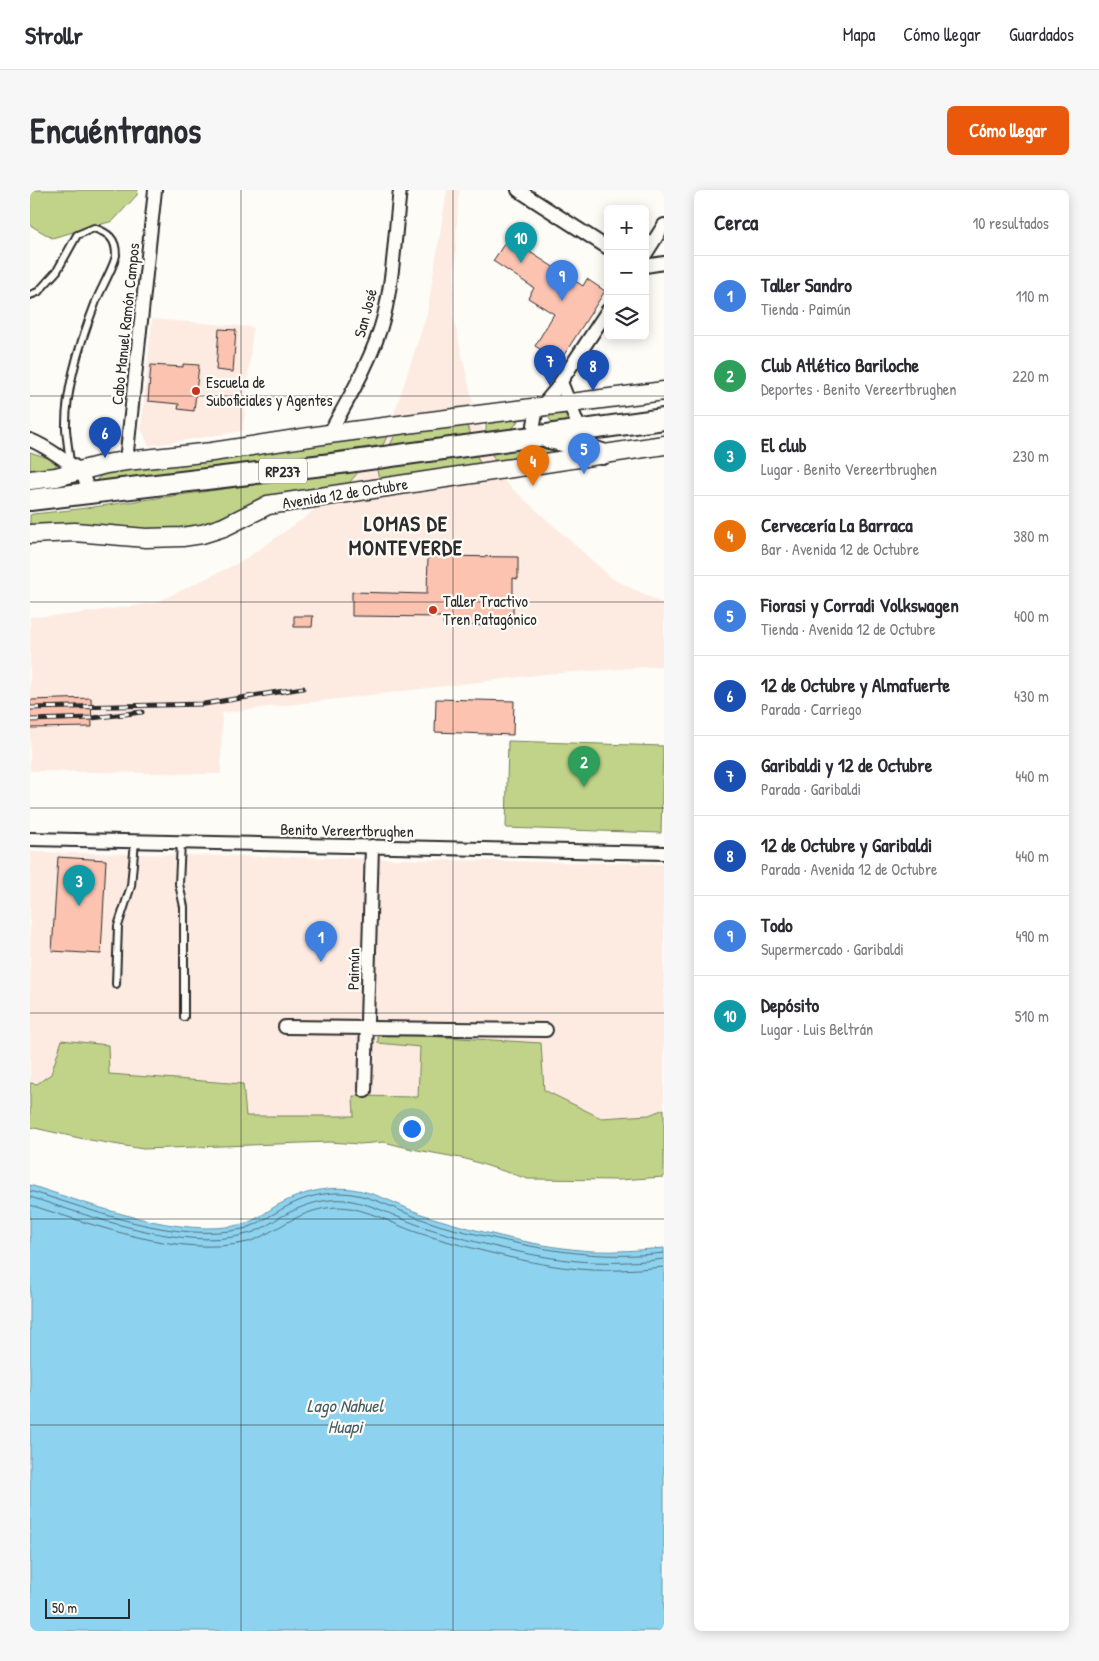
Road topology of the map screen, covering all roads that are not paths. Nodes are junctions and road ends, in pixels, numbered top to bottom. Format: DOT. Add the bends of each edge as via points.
graph roads {
  1 [pos="155,190"];
  2 [pos="400,190"];
  3 [pos="518,190"];
  4 [pos="664,225"];
  5 [pos="604,245"];
  6 [pos="648,250"];
  7 [pos="664,263"];
  8 [pos="649,265"];
  9 [pos="30,295"];
  10 [pos="604,316"];
  11 [pos="561,382"];
  12 [pos="664,391"];
  13 [pos="569,404"];
  14 [pos="540,407"];
  15 [pos="664,419"];
  16 [pos="580,430"];
  17 [pos="329,434"];
  18 [pos="537,436"];
  19 [pos="30,440"];
  20 [pos="664,445"];
  21 [pos="602,454"];
  22 [pos="126,461"];
  23 [pos="75,468"];
  24 [pos="30,480"];
  25 [pos="90,494"];
  26 [pos="30,500"];
  27 [pos="30,534"];
  28 [pos="30,839"];
  29 [pos="134,841"];
  30 [pos="181,842"];
  31 [pos="372,846"];
  32 [pos="664,853"];
  33 [pos="116,984"];
  34 [pos="184,1017"];
  35 [pos="285,1027"];
  36 [pos="368,1028"];
  37 [pos="546,1030"];
  38 [pos="366,1091"];
  1 -- 22 [label="street, Cabo Manuel Ramón Campos"];
  2 -- 17 [label="street, San José" via="384,316 373,346"];
  3 -- 5 [label="street"];
  4 -- 6 [label="street"];
  7 -- 8 [label="street"];
  9 -- 23 [label="lane" via="38,292 57,271 77,235 94,228 108,233 114,242 116,256 82,339 70,388 66,428"];
  10 -- 11 [label="street"];
  11 -- 13 [label="street"];
  11 -- 14 [label="street"];
  12 -- 13 [label="street"];
  13 -- 14 [label="street"];
  13 -- 16 [label="street"];
  14 -- 17 [label="street"];
  14 -- 18 [label="street" via="534,425"];
  15 -- 16 [label="main road, Avenida 12 de Octubre / RP237"];
  16 -- 18 [label="main road, Avenida 12 de Octubre / RP237"];
  17 -- 22 [label="street"];
  18 -- 21 [label="main road"];
  18 -- 25 [label="main road, Avenida 12 de Octubre / RP237"];
  19 -- 23 [label="street"];
  20 -- 21 [label="street, Avenida 12 de Octubre"];
  21 -- 27 [label="street, Avenida 12 de Octubre" via="268,505 224,527 182,537 146,538 75,532"];
  22 -- 23 [label="street"];
  23 -- 24 [label="street" via="56,477"];
  23 -- 25 [label="street"];
  25 -- 26 [label="main road, Avenida 12 de Octubre / RP237"];
  28 -- 29 [label="street, Benito Vereertbrughen"];
  29 -- 30 [label="street, Benito Vereertbrughen"];
  29 -- 33 [label="lane" via="131,886 118,926"];
  30 -- 31 [label="street, Benito Vereertbrughen"];
  30 -- 34 [label="lane" via="179,884 184,907"];
  31 -- 32 [label="street, Benito Vereertbrughen"];
  31 -- 36 [label="street, Paimún"];
  35 -- 36 [label="street"];
  36 -- 37 [label="street"];
  36 -- 38 [label="street, Paimún"];
}
